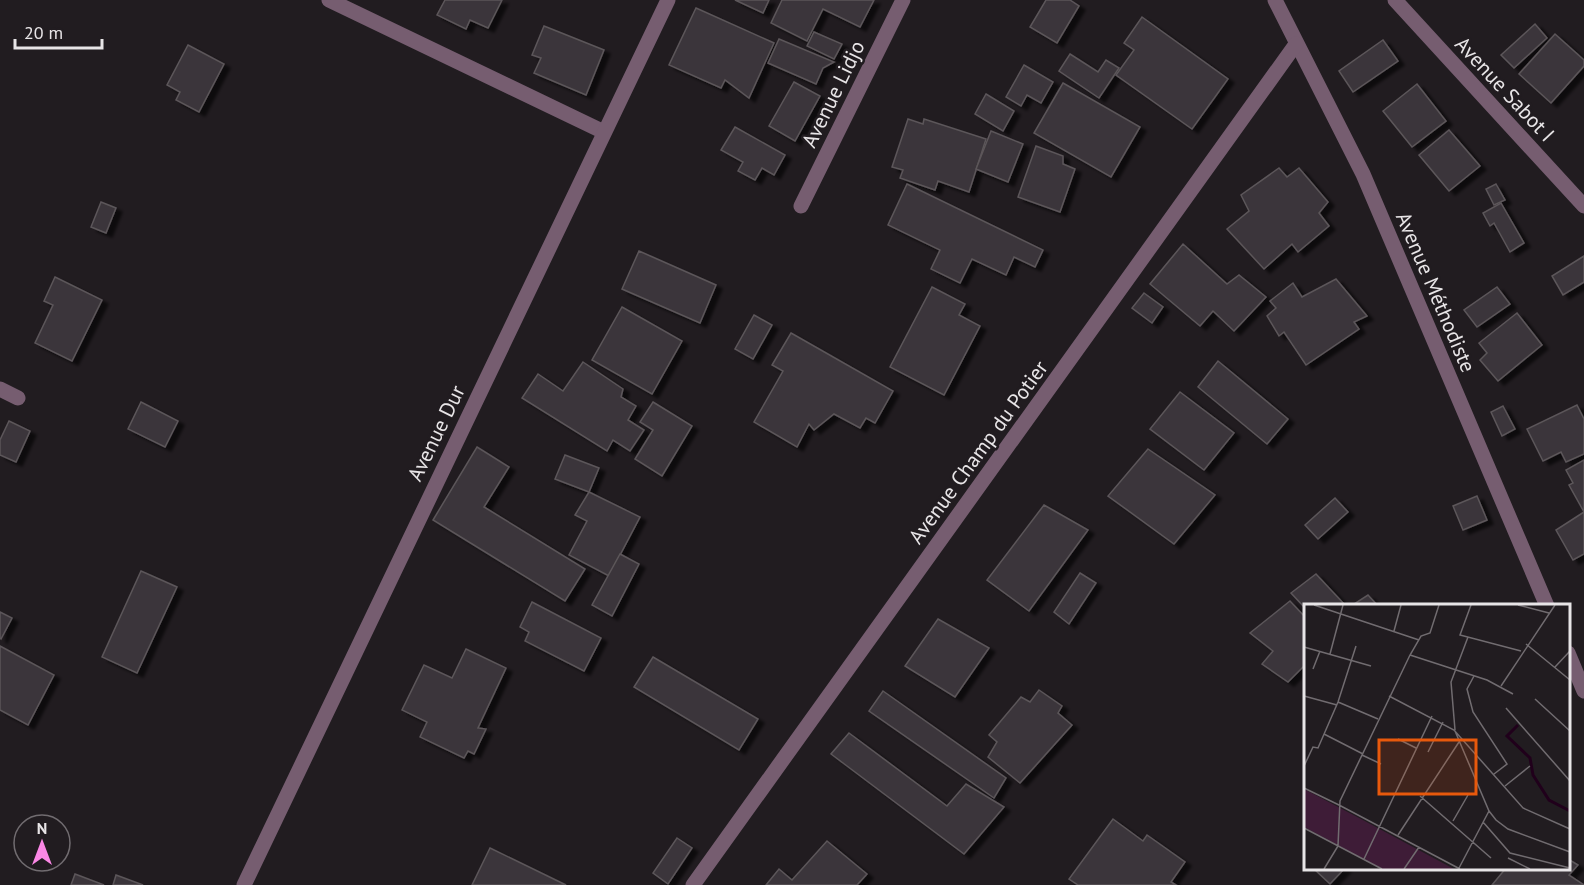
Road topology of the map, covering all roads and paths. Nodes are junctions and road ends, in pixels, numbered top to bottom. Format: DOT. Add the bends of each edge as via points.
graph roads {
  1 [pos="329,0"];
  2 [pos="668,0"];
  3 [pos="903,0"];
  4 [pos="1275,0"];
  5 [pos="1395,0"];
  6 [pos="1296,44"];
  7 [pos="604,132"];
  8 [pos="801,206"];
  9 [pos="1584,206"];
  10 [pos="0,389"];
  11 [pos="18,398"];
  12 [pos="1546,604"];
  13 [pos="1569,655"];
  14 [pos="1584,692"];
  15 [pos="244,885"];
  16 [pos="693,885"];
  1 -- 7 [label="street"];
  2 -- 7 [label="street, Avenue Dur"];
  3 -- 8 [label="street, Avenue Lidjo"];
  4 -- 6 [label="street, Avenue Méthodiste"];
  5 -- 9 [label="street, Avenue Sabot I"];
  6 -- 12 [label="street, Avenue Méthodiste" via="1363,174"];
  6 -- 16 [label="street, Avenue Champ du Potier"];
  7 -- 15 [label="street, Avenue Dur"];
  10 -- 11 [label="street"];
  13 -- 14 [label="street"];
}
